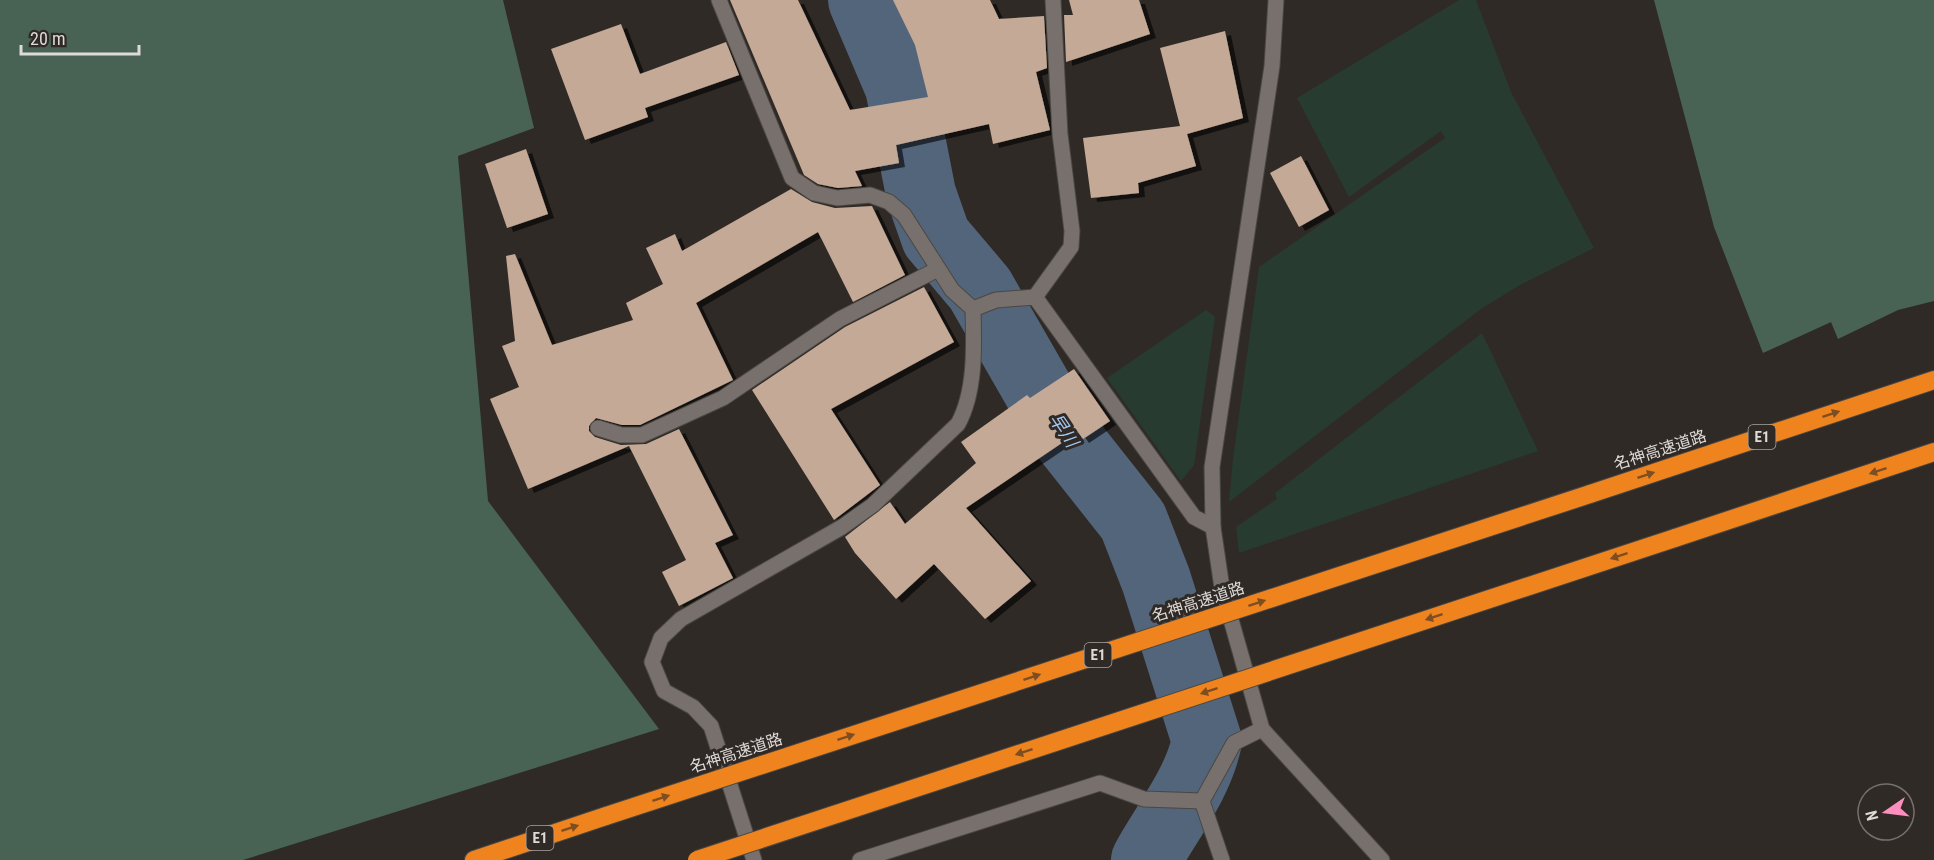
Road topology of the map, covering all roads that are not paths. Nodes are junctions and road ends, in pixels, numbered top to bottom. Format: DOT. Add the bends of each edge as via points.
graph roads {
  1 [pos="719,0"];
  2 [pos="1053,0"];
  3 [pos="1276,0"];
  4 [pos="938,269"];
  5 [pos="1035,297"];
  6 [pos="976,308"];
  7 [pos="1934,380"];
  8 [pos="598,428"];
  9 [pos="1934,452"];
  10 [pos="1213,527"];
  11 [pos="1262,729"];
  12 [pos="1198,801"];
  13 [pos="474,860"];
  14 [pos="697,860"];
  15 [pos="754,860"];
  16 [pos="860,860"];
  17 [pos="1222,860"];
  18 [pos="1382,860"];
  1 -- 4 [label="street" via="792,178 814,193 837,198 870,195 889,202 904,215"];
  2 -- 5 [label="street" via="1060,134 1072,231 1071,247"];
  3 -- 10 [label="street" via="1272,66 1212,467"];
  4 -- 6 [label="street" via="952,290"];
  4 -- 8 [label="street" via="840,319 723,398 642,435 621,435"];
  5 -- 6 [label="street" via="996,300"];
  5 -- 10 [label="street" via="1194,517"];
  6 -- 15 [label="street" via="966,410 958,424 865,511 681,619 661,638 652,662 664,691 693,707 711,726"];
  13 -- 7 [label="highway, 名神高速道路 / E1, one-way, bridge"];
  9 -- 14 [label="highway, one-way, bridge"];
  10 -- 11 [label="street" via="1222,588"];
  11 -- 12 [label="street" via="1234,743"];
  11 -- 18 [label="street"];
  12 -- 16 [label="street" via="1144,799 1100,783"];
  12 -- 17 [label="street"];
}
